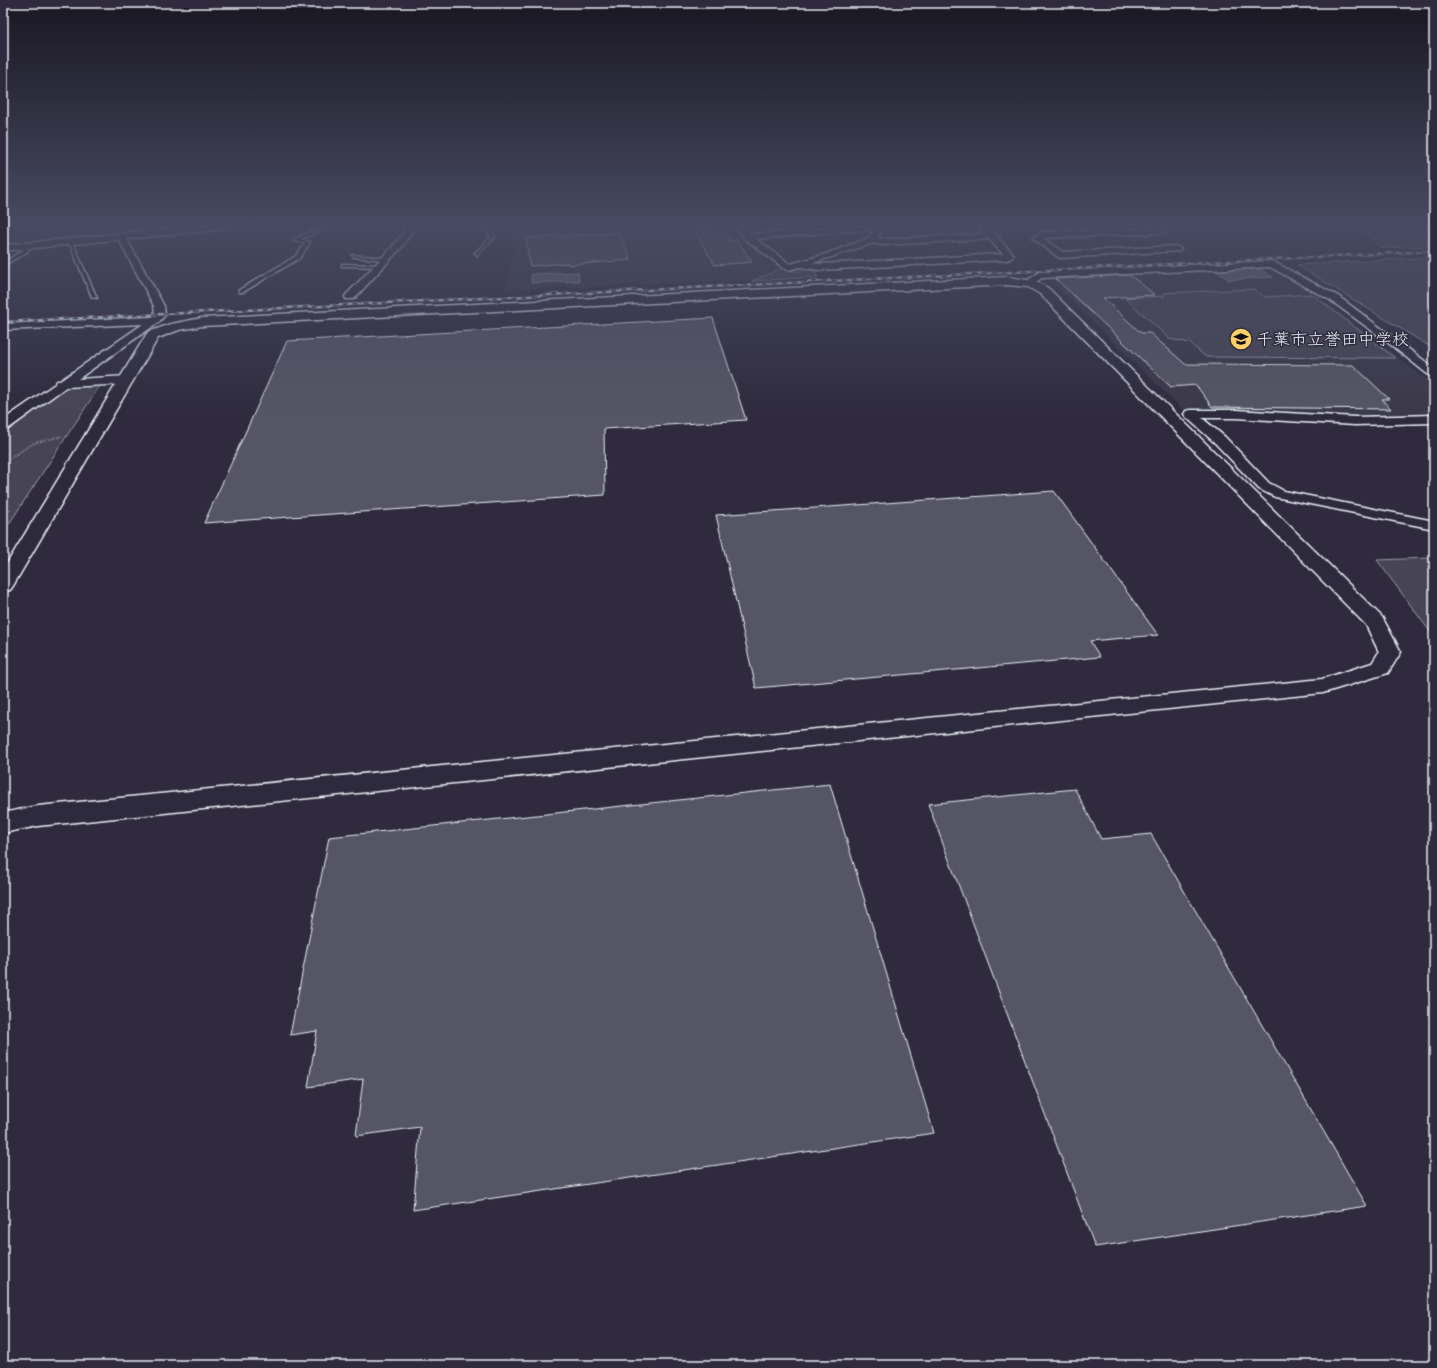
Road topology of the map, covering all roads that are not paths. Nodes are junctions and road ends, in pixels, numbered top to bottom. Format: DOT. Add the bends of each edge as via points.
graph roads {
  1 [pos="92,290"];
  2 [pos="150,290"];
  3 [pos="357,290"];
  4 [pos="833,290"];
  5 [pos="1041,290"];
  6 [pos="1319,290"];
  7 [pos="95,297"];
  8 [pos="350,297"];
  9 [pos="155,320"];
  10 [pos="3,327"];
  11 [pos="1434,374"];
  12 [pos="126,380"];
  13 [pos="62,384"];
  14 [pos="1434,419"];
  15 [pos="3,426"];
  16 [pos="1434,525"];
  17 [pos="3,586"];
  18 [pos="3,823"];
  1 -- 7 [label="lane"];
  2 -- 9 [label="street" via="159,306 160,315"];
  3 -- 8 [label="street"];
  4 -- 12 [label="street" via="202,322 153,335"];
  5 -- 18 [label="street" via="1375,622 1390,652 1380,668 1323,686 38,816"];
  6 -- 11 [label="street" via="1386,336"];
  9 -- 10 [label="street"];
  9 -- 13 [label="street"];
  12 -- 13 [label="street"];
  12 -- 17 [label="street"];
  13 -- 15 [label="street"];
  14 -- 16 [label="street" via="1355,421 1190,414 1220,440 1264,486 1273,491"];
}
